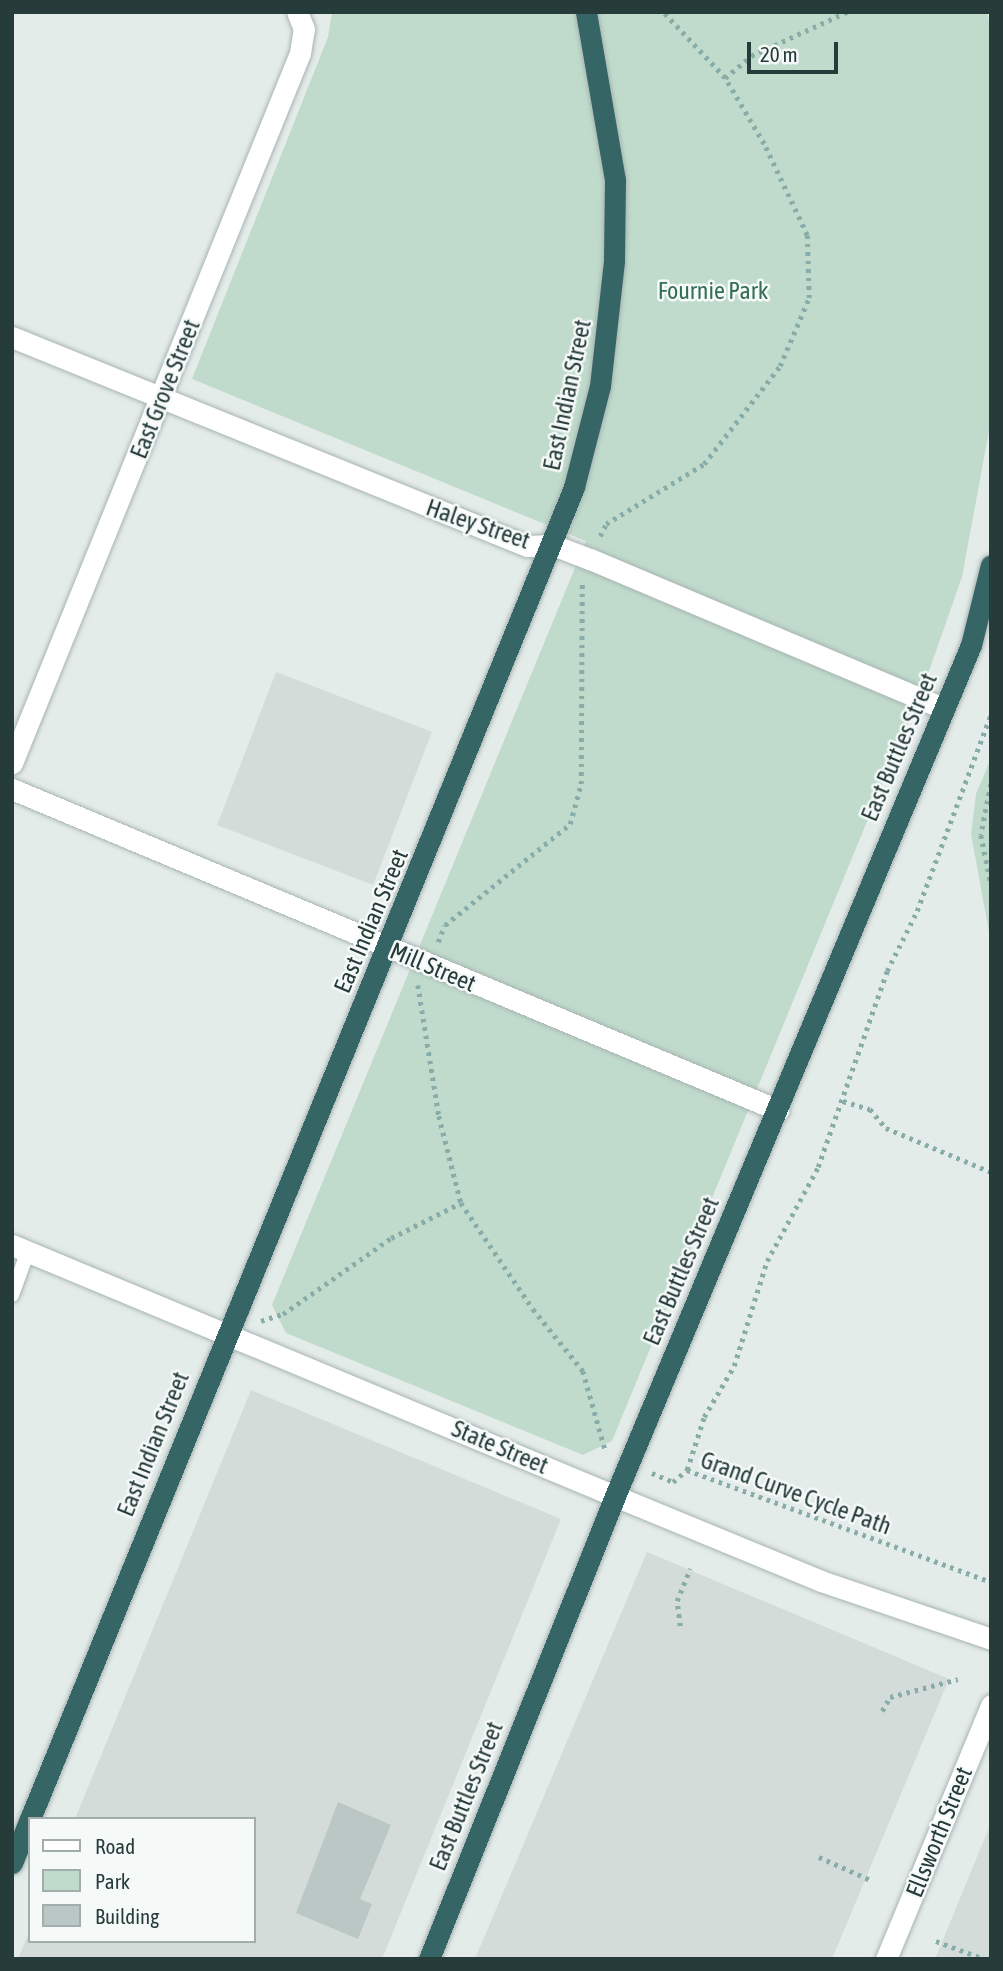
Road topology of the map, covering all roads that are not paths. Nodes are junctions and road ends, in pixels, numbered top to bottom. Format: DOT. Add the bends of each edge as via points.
graph roads {
  1 [pos="297,12"];
  2 [pos="586,12"];
  3 [pos="12,337"];
  4 [pos="161,400"];
  5 [pos="554,545"];
  6 [pos="991,565"];
  7 [pos="991,607"];
  8 [pos="971,645"];
  9 [pos="943,708"];
  10 [pos="12,763"];
  11 [pos="12,789"];
  12 [pos="388,948"];
  13 [pos="778,1110"];
  14 [pos="20,1248"];
  15 [pos="12,1294"];
  16 [pos="226,1332"];
  17 [pos="615,1496"];
  18 [pos="991,1639"];
  19 [pos="991,1705"];
  20 [pos="31,1817"];
  21 [pos="28,1824"];
  22 [pos="12,1863"];
  23 [pos="429,1959"];
  24 [pos="886,1959"];
  1 -- 4 [label="street, East Grove Street" via="304,29 300,52"];
  2 -- 5 [label="highway, East Indian Street" via="614,167 614,261 600,386"];
  3 -- 4 [label="street, Haley Street"];
  4 -- 5 [label="street, Haley Street" via="527,546"];
  4 -- 10 [label="street, East Grove Street"];
  5 -- 9 [label="street, Haley Street"];
  5 -- 12 [label="highway, East Indian Street"];
  6 -- 8 [label="highway"];
  7 -- 8 [label="street, East Buttles Street"];
  8 -- 9 [label="highway, East Buttles Street"];
  9 -- 13 [label="highway, East Buttles Street"];
  11 -- 12 [label="street, Mill Street"];
  12 -- 13 [label="street, Mill Street"];
  12 -- 16 [label="highway, East Indian Street"];
  13 -- 17 [label="highway, East Buttles Street"];
  14 -- 15 [label="lane"];
  14 -- 16 [label="street, State Street"];
  16 -- 17 [label="street, State Street"];
  16 -- 20 [label="highway, East Indian Street"];
  17 -- 18 [label="street, State Street" via="821,1581"];
  17 -- 23 [label="highway, East Buttles Street"];
  19 -- 24 [label="street, Ellsworth Street"];
  21 -- 22 [label="highway, East Indian Street"];
}
